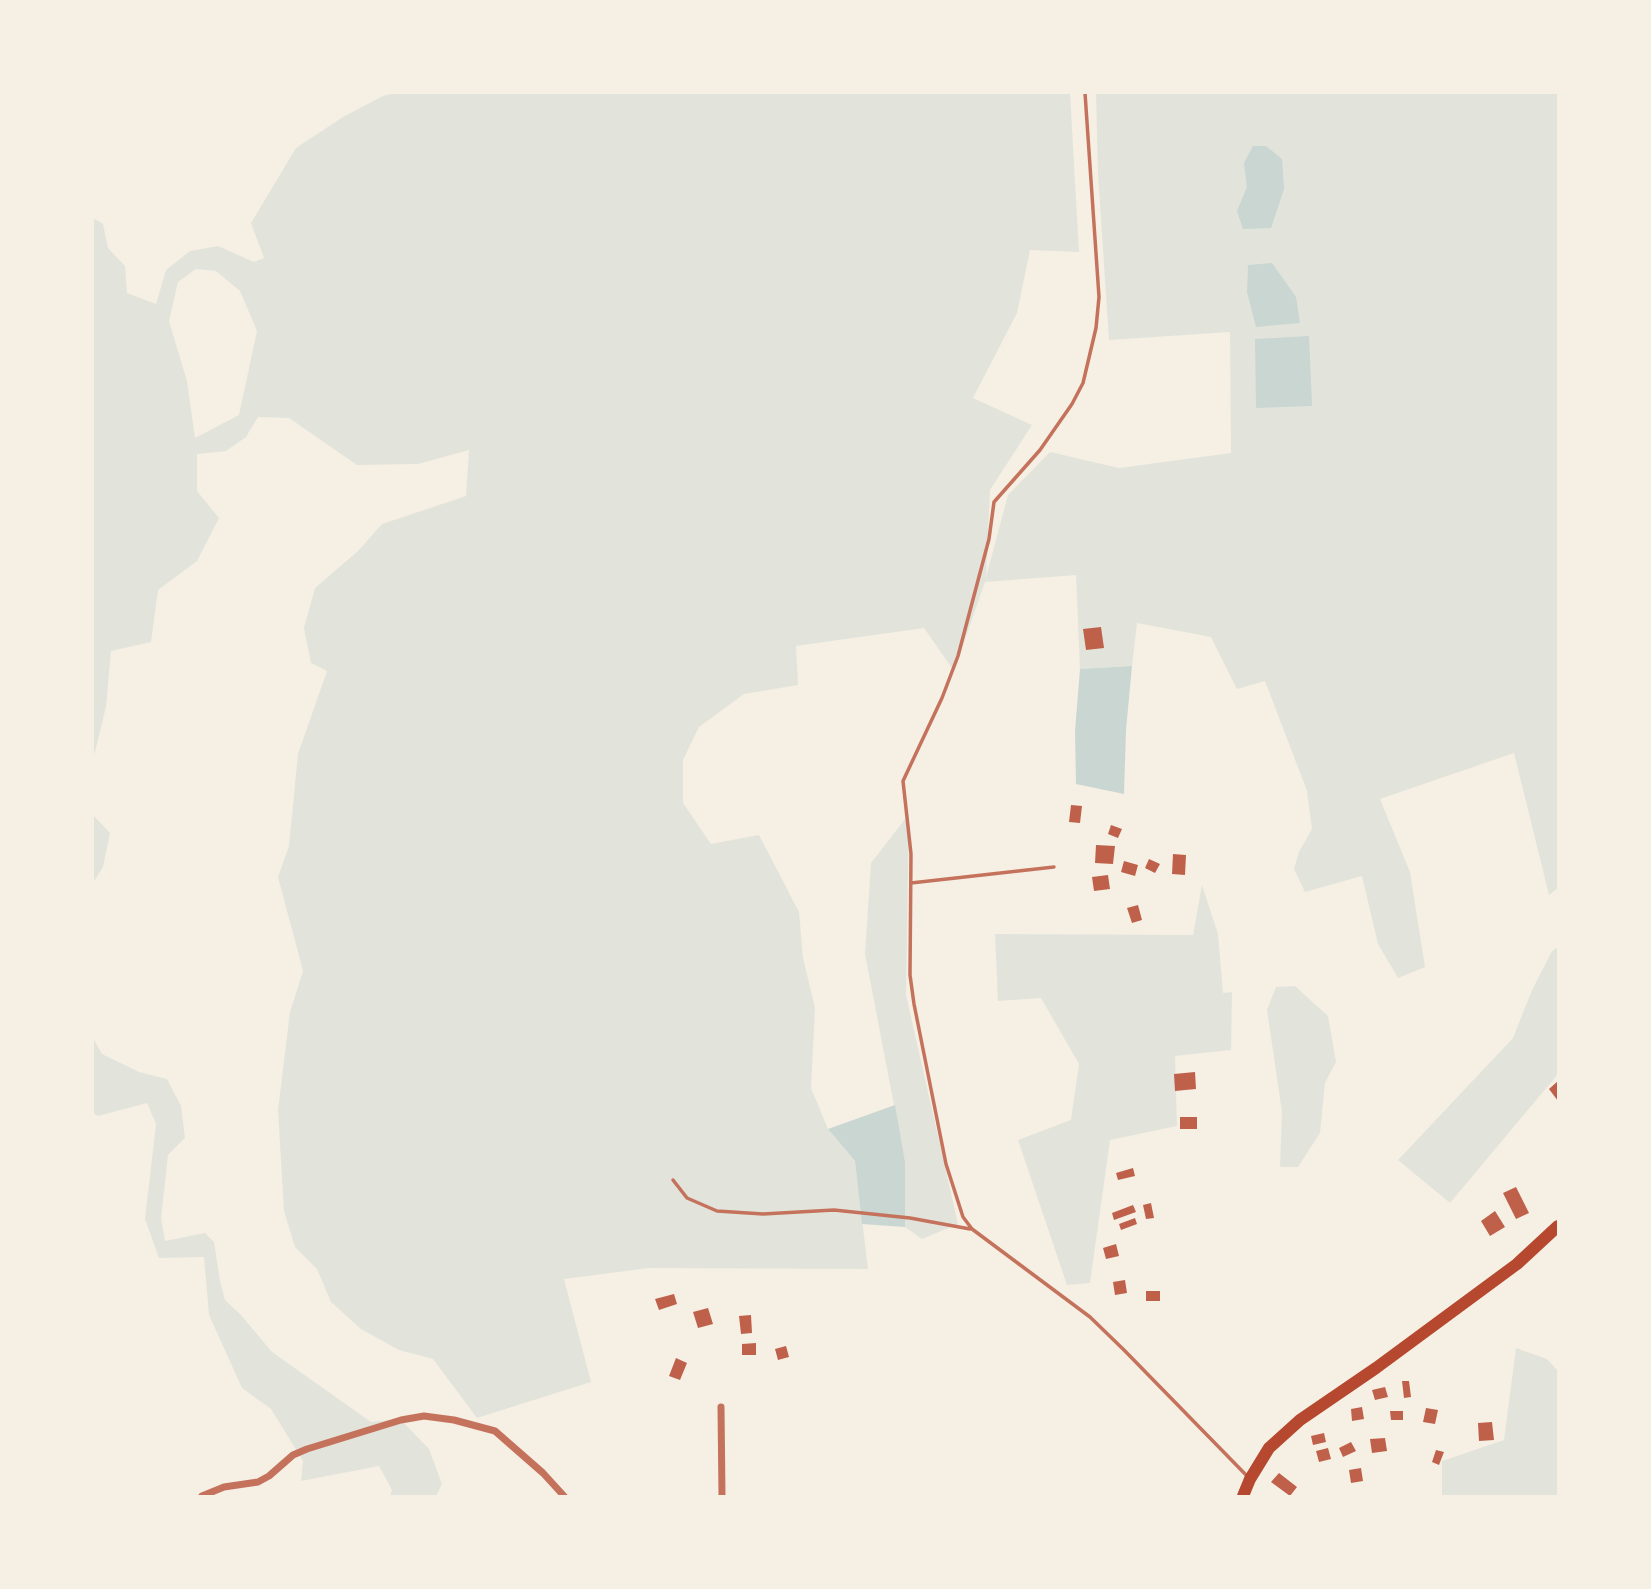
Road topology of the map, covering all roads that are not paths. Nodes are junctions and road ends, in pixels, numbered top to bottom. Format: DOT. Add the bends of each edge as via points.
graph roads {
  1 [pos="1085,93"];
  2 [pos="1054,867"];
  3 [pos="911,883"];
  4 [pos="673,1180"];
  5 [pos="1558,1226"];
  6 [pos="972,1229"];
  7 [pos="721,1407"];
  8 [pos="1250,1479"];
  9 [pos="202,1496"];
  10 [pos="564,1496"];
  11 [pos="722,1496"];
  12 [pos="1243,1496"];
  1 -- 3 [label="lane" via="1098,286 1096,328 1083,383 1072,404 1040,450 994,502 989,539 958,656 904,781"];
  2 -- 3 [label="lane"];
  3 -- 6 [label="lane" via="914,1004 946,1164 956,1201"];
  4 -- 6 [label="lane" via="687,1198 717,1211 834,1210"];
  5 -- 8 [label="main road" via="1517,1264 1300,1420 1269,1448"];
  6 -- 8 [label="lane" via="1090,1317"];
  7 -- 11 [label="street"];
  8 -- 12 [label="main road"];
  9 -- 10 [label="street" via="257,1482 307,1449 424,1416 495,1431"];
}
